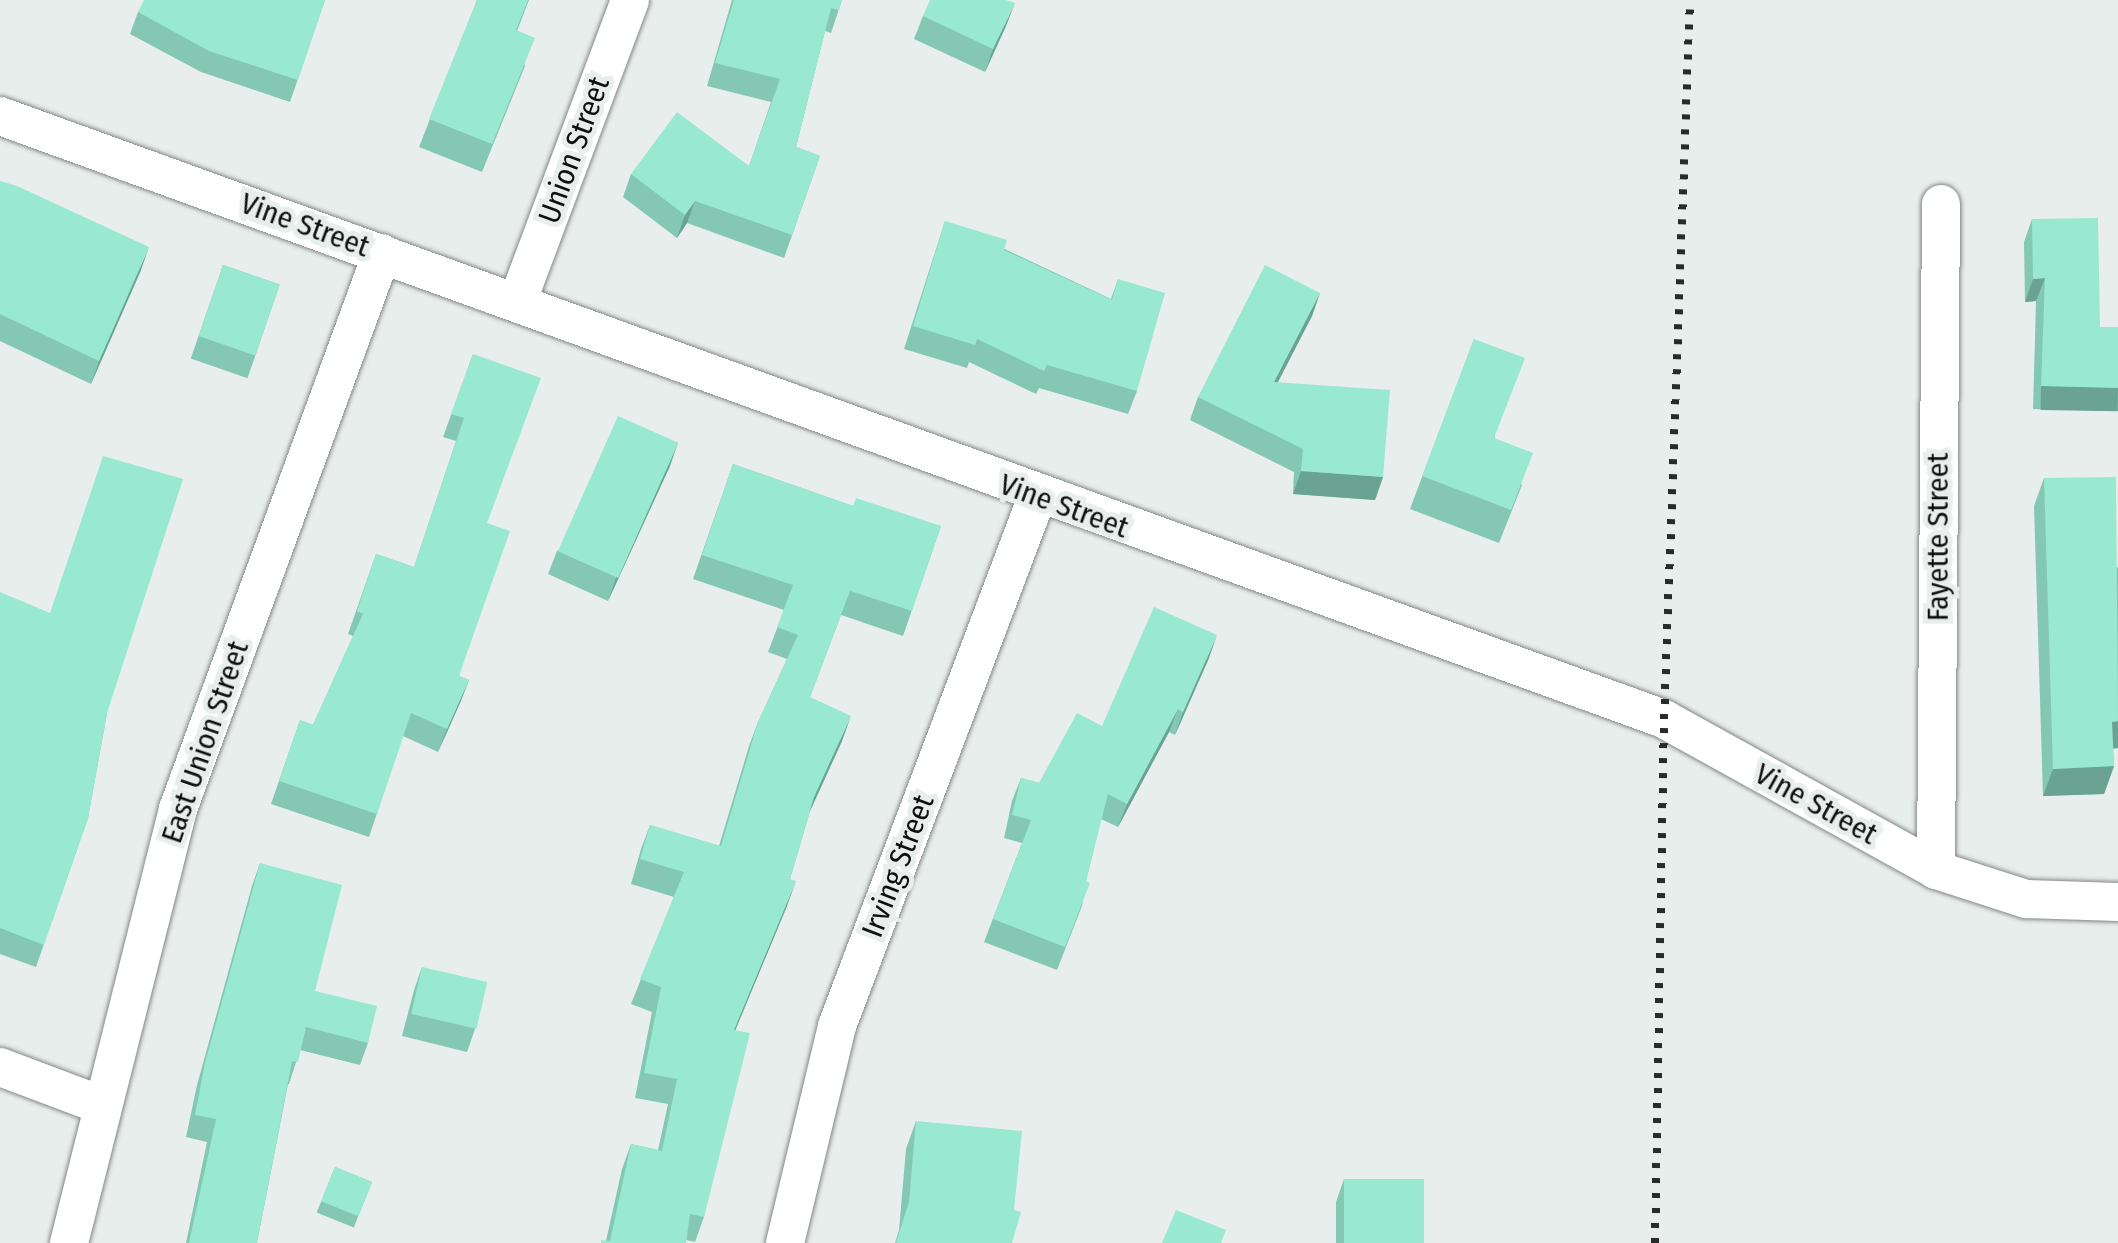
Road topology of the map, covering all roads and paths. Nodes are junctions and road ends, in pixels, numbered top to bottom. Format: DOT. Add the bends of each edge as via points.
graph roads {
  1 [pos="630,0"];
  2 [pos="0,116"];
  3 [pos="1941,204"];
  4 [pos="382,253"];
  5 [pos="518,300"];
  6 [pos="1038,498"];
  7 [pos="1936,870"];
  8 [pos="2118,902"];
  9 [pos="0,1067"];
  10 [pos="102,1105"];
  11 [pos="69,1243"];
  12 [pos="785,1243"];
  1 -- 5 [label="street, Union Street"];
  2 -- 4 [label="street, Vine Street"];
  3 -- 7 [label="street, Fayette Street"];
  4 -- 5 [label="street, Vine Street"];
  4 -- 10 [label="street, East Union Street" via="178,809"];
  5 -- 6 [label="street, Vine Street"];
  6 -- 7 [label="street, Vine Street" via="1664,719"];
  6 -- 12 [label="street, Irving Street" via="836,1026"];
  7 -- 8 [label="street, Vine Street" via="2026,899"];
  9 -- 10 [label="street"];
  10 -- 11 [label="street, East Union Street"];
}
